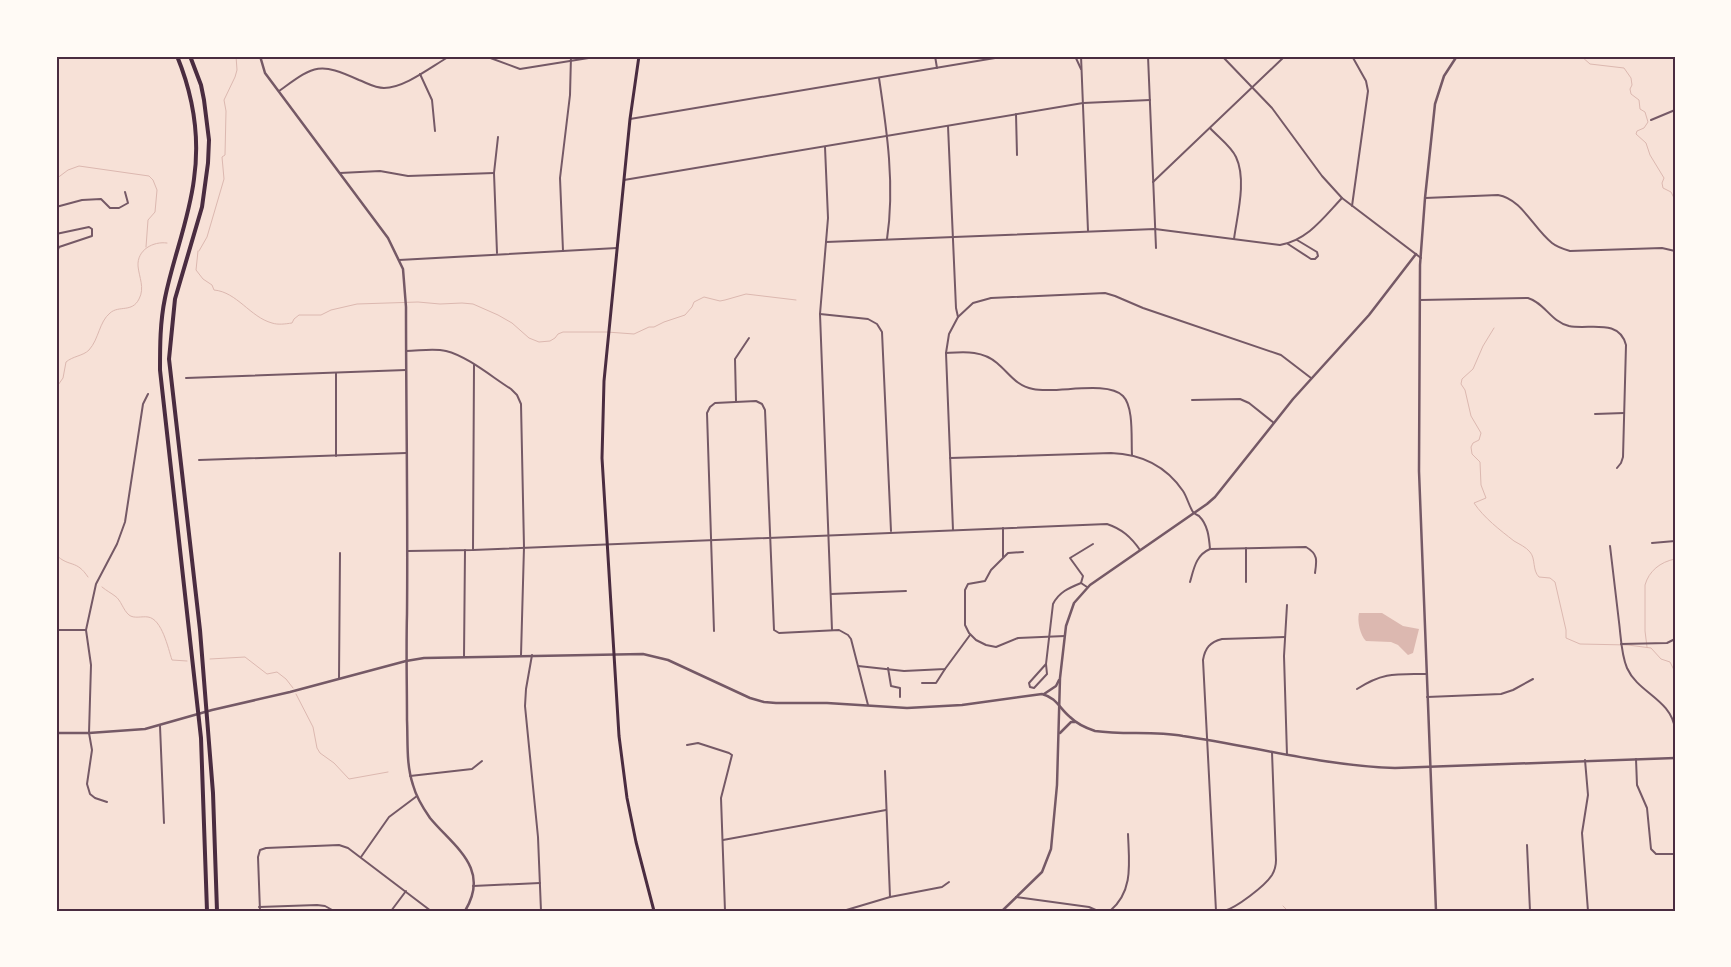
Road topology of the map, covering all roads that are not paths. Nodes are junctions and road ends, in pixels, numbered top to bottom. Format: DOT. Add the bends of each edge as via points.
graph roads {
  1 [pos="177,56"];
  2 [pos="190,56"];
  3 [pos="260,56"];
  4 [pos="439,56"];
  5 [pos="450,56"];
  6 [pos="485,56"];
  7 [pos="571,56"];
  8 [pos="601,56"];
  9 [pos="639,56"];
  10 [pos="935,56"];
  11 [pos="1007,56"];
  12 [pos="1075,56"];
  13 [pos="1082,56"];
  14 [pos="1148,56"];
  15 [pos="1222,56"];
  16 [pos="1284,56"];
  17 [pos="1352,56"];
  18 [pos="1457,56"];
  19 [pos="1673,56"];
  20 [pos="442,61"];
  21 [pos="571,61"];
  22 [pos="1675,62"];
  23 [pos="937,68"];
  24 [pos="420,74"];
  25 [pos="879,78"];
  26 [pos="1083,83"];
  27 [pos="1252,87"];
  28 [pos="279,92"];
  29 [pos="1150,100"];
  30 [pos="1083,103"];
  31 [pos="1675,110"];
  32 [pos="1016,114"];
  33 [pos="630,119"];
  34 [pos="1651,120"];
  35 [pos="948,126"];
  36 [pos="1210,128"];
  37 [pos="435,131"];
  38 [pos="888,136"];
  39 [pos="498,138"];
  40 [pos="825,146"];
  41 [pos="1017,156"];
  42 [pos="340,173"];
  43 [pos="494,173"];
  44 [pos="624,180"];
  45 [pos="1153,182"];
  46 [pos="125,192"];
  47 [pos="1342,198"];
  48 [pos="1425,198"];
  49 [pos="1352,206"];
  50 [pos="56,207"];
  51 [pos="1155,229"];
  52 [pos="1088,232"];
  53 [pos="56,234"];
  54 [pos="953,236"];
  55 [pos="887,239"];
  56 [pos="1234,240"];
  57 [pos="1297,240"];
  58 [pos="826,242"];
  59 [pos="1288,244"];
  60 [pos="618,248"];
  61 [pos="1156,248"];
  62 [pos="562,251"];
  63 [pos="1675,251"];
  64 [pos="497,254"];
  65 [pos="1416,254"];
  66 [pos="56,255"];
  67 [pos="1421,258"];
  68 [pos="399,260"];
  69 [pos="1420,300"];
  70 [pos="820,314"];
  71 [pos="958,317"];
  72 [pos="749,338"];
  73 [pos="406,351"];
  74 [pos="946,353"];
  75 [pos="474,365"];
  76 [pos="406,370"];
  77 [pos="336,372"];
  78 [pos="186,378"];
  79 [pos="1311,378"];
  80 [pos="148,394"];
  81 [pos="1192,400"];
  82 [pos="736,401"];
  83 [pos="1624,413"];
  84 [pos="1595,414"];
  85 [pos="1274,423"];
  86 [pos="406,453"];
  87 [pos="1132,455"];
  88 [pos="336,456"];
  89 [pos="950,458"];
  90 [pos="199,460"];
  91 [pos="1616,468"];
  92 [pos="1194,513"];
  93 [pos="1003,528"];
  94 [pos="953,530"];
  95 [pos="891,532"];
  96 [pos="829,535"];
  97 [pos="770,538"];
  98 [pos="711,540"];
  99 [pos="1675,541"];
  100 [pos="1652,543"];
  101 [pos="1093,544"];
  102 [pos="607,545"];
  103 [pos="1610,546"];
  104 [pos="524,547"];
  105 [pos="1246,548"];
  106 [pos="1210,549"];
  107 [pos="466,550"];
  108 [pos="474,550"];
  109 [pos="1140,550"];
  110 [pos="407,551"];
  111 [pos="1024,552"];
  112 [pos="340,553"];
  113 [pos="1003,557"];
  114 [pos="1315,573"];
  115 [pos="1190,582"];
  116 [pos="1246,582"];
  117 [pos="1081,583"];
  118 [pos="1087,587"];
  119 [pos="906,591"];
  120 [pos="831,594"];
  121 [pos="1287,605"];
  122 [pos="56,630"];
  123 [pos="86,630"];
  124 [pos="832,630"];
  125 [pos="714,631"];
  126 [pos="970,635"];
  127 [pos="1050,636"];
  128 [pos="1065,636"];
  129 [pos="1285,637"];
  130 [pos="1675,639"];
  131 [pos="1621,644"];
  132 [pos="613,654"];
  133 [pos="521,655"];
  134 [pos="532,655"];
  135 [pos="464,657"];
  136 [pos="406,661"];
  137 [pos="1046,664"];
  138 [pos="858,666"];
  139 [pos="888,668"];
  140 [pos="945,669"];
  141 [pos="1426,674"];
  142 [pos="1060,678"];
  143 [pos="1533,678"];
  144 [pos="339,679"];
  145 [pos="922,683"];
  146 [pos="1357,688"];
  147 [pos="1044,694"];
  148 [pos="900,697"];
  149 [pos="1427,697"];
  150 [pos="868,705"];
  151 [pos="1060,707"];
  152 [pos="1076,722"];
  153 [pos="160,726"];
  154 [pos="1675,729"];
  155 [pos="56,733"];
  156 [pos="89,733"];
  157 [pos="1059,734"];
  158 [pos="1206,740"];
  159 [pos="688,745"];
  160 [pos="1272,752"];
  161 [pos="1287,755"];
  162 [pos="1675,758"];
  163 [pos="1636,759"];
  164 [pos="1585,760"];
  165 [pos="482,761"];
  166 [pos="1430,767"];
  167 [pos="885,771"];
  168 [pos="410,776"];
  169 [pos="417,796"];
  170 [pos="107,802"];
  171 [pos="886,810"];
  172 [pos="164,822"];
  173 [pos="1128,834"];
  174 [pos="722,840"];
  175 [pos="1527,845"];
  176 [pos="1675,854"];
  177 [pos="361,857"];
  178 [pos="949,882"];
  179 [pos="540,883"];
  180 [pos="474,886"];
  181 [pos="406,891"];
  182 [pos="890,897"];
  183 [pos="1016,897"];
  184 [pos="260,909"];
  185 [pos="207,911"];
  186 [pos="217,911"];
  187 [pos="334,911"];
  188 [pos="391,911"];
  189 [pos="431,911"];
  190 [pos="465,911"];
  191 [pos="542,911"];
  192 [pos="654,911"];
  193 [pos="725,911"];
  194 [pos="843,911"];
  195 [pos="1002,911"];
  196 [pos="1098,911"];
  197 [pos="1110,911"];
  198 [pos="1216,911"];
  199 [pos="1224,911"];
  200 [pos="1436,911"];
  201 [pos="1530,911"];
  202 [pos="1588,911"];
  1 -- 185 [label="highway" via="191,100 196,154 191,202 164,306 160,370 201,738"];
  2 -- 186 [label="highway" via="204,100 208,163 202,207 176,294 169,359 200,630 213,793"];
  3 -- 28 [label="street" via="265,73"];
  4 -- 20 [label="street"];
  5 -- 20 [label="street"];
  6 -- 21 [label="street" via="520,69"];
  7 -- 21 [label="street"];
  8 -- 21 [label="street"];
  9 -- 33 [label="main road"];
  10 -- 23 [label="street"];
  11 -- 23 [label="street"];
  12 -- 26 [label="street"];
  13 -- 26 [label="street"];
  14 -- 29 [label="street"];
  15 -- 27 [label="street"];
  16 -- 27 [label="street"];
  17 -- 49 [label="street" via="1368,91"];
  18 -- 48 [label="street" via="1444,76 1435,104"];
  19 -- 22 [label="street"];
  20 -- 24 [label="street"];
  21 -- 62 [label="street" via="560,178"];
  23 -- 25 [label="street"];
  24 -- 28 [label="street" via="401,84 383,88 337,70 319,68 302,74"];
  24 -- 37 [label="street" via="432,100"];
  25 -- 33 [label="street"];
  25 -- 38 [label="street"];
  26 -- 30 [label="street"];
  27 -- 36 [label="street"];
  27 -- 47 [label="street"];
  28 -- 42 [label="street"];
  29 -- 30 [label="street"];
  29 -- 45 [label="street"];
  30 -- 32 [label="street"];
  30 -- 52 [label="street"];
  31 -- 34 [label="street"];
  32 -- 35 [label="street"];
  32 -- 41 [label="street"];
  33 -- 44 [label="main road"];
  35 -- 38 [label="street"];
  35 -- 54 [label="street"];
  36 -- 45 [label="street"];
  36 -- 56 [label="street" via="1232,152 1238,164 1241,193"];
  38 -- 40 [label="street"];
  38 -- 55 [label="street" via="890,212"];
  39 -- 43 [label="street"];
  40 -- 44 [label="street"];
  40 -- 58 [label="street"];
  42 -- 43 [label="street" via="380,171 408,176"];
  42 -- 68 [label="street" via="388,238"];
  43 -- 64 [label="street"];
  44 -- 60 [label="main road"];
  45 -- 51 [label="street"];
  46 -- 50 [label="street" via="128,203 118,208 110,208 101,199"];
  47 -- 49 [label="street"];
  47 -- 57 [label="street"];
  48 -- 63 [label="street" via="1506,196 1551,242 1570,251 1662,248"];
  48 -- 67 [label="street"];
  49 -- 65 [label="street"];
  51 -- 52 [label="street"];
  51 -- 56 [label="street"];
  51 -- 61 [label="street"];
  52 -- 54 [label="street"];
  53 -- 66 [label="street" via="92,229 92,236 59,247"];
  54 -- 55 [label="street"];
  54 -- 71 [label="street"];
  55 -- 58 [label="street"];
  56 -- 59 [label="street"];
  57 -- 59 [label="street"];
  57 -- 59 [label="street" via="1317,252 1316,259"];
  58 -- 70 [label="street"];
  60 -- 62 [label="street"];
  60 -- 102 [label="main road" via="602,415"];
  62 -- 64 [label="street"];
  64 -- 68 [label="street"];
  65 -- 67 [label="street"];
  65 -- 79 [label="street" via="1369,316"];
  67 -- 69 [label="street"];
  68 -- 73 [label="street" via="405,285"];
  69 -- 83 [label="street" via="1528,298 1538,302 1551,317 1564,324 1615,329 1623,336 1626,345"];
  69 -- 141 [label="street" via="1419,471"];
  70 -- 95 [label="street" via="868,319 882,332"];
  70 -- 96 [label="street"];
  71 -- 74 [label="street" via="948,334"];
  71 -- 79 [label="street" via="973,303 991,298 1104,293 1281,355"];
  72 -- 82 [label="street" via="735,359"];
  73 -- 75 [label="street" via="446,351"];
  73 -- 76 [label="street"];
  74 -- 87 [label="street" via="971,352 986,356 1016,382 1033,389 1106,389 1117,392 1126,398 1130,408"];
  74 -- 89 [label="street"];
  75 -- 104 [label="street" via="511,389 520,404"];
  75 -- 108 [label="street"];
  76 -- 77 [label="street"];
  76 -- 86 [label="street"];
  77 -- 78 [label="street"];
  77 -- 88 [label="street"];
  79 -- 85 [label="street"];
  80 -- 123 [label="street" via="143,404 126,522 96,584"];
  81 -- 85 [label="street" via="1240,399"];
  82 -- 97 [label="street" via="756,401 765,410"];
  82 -- 98 [label="street" via="715,403 707,413"];
  83 -- 84 [label="street"];
  83 -- 91 [label="street" via="1623,457"];
  85 -- 92 [label="street" via="1215,497"];
  86 -- 88 [label="street"];
  86 -- 110 [label="street"];
  87 -- 89 [label="street" via="1111,452"];
  87 -- 92 [label="street" via="1153,463 1173,477"];
  88 -- 90 [label="street"];
  89 -- 94 [label="street"];
  92 -- 106 [label="street" via="1205,525"];
  92 -- 109 [label="street"];
  93 -- 94 [label="street"];
  93 -- 109 [label="street" via="1107,524 1126,533"];
  93 -- 113 [label="street"];
  94 -- 95 [label="street"];
  95 -- 96 [label="street"];
  96 -- 97 [label="street"];
  96 -- 120 [label="street"];
  97 -- 98 [label="street"];
  97 -- 124 [label="street" via="774,630 779,633"];
  98 -- 102 [label="street"];
  98 -- 125 [label="street"];
  99 -- 100 [label="street"];
  101 -- 117 [label="street" via="1070,558 1083,576"];
  102 -- 104 [label="street"];
  102 -- 132 [label="main road"];
  103 -- 131 [label="street"];
  104 -- 108 [label="street"];
  104 -- 133 [label="street"];
  105 -- 106 [label="street"];
  105 -- 114 [label="street" via="1306,547 1317,558"];
  105 -- 116 [label="street"];
  106 -- 115 [label="street" via="1198,557"];
  107 -- 108 [label="street"];
  107 -- 110 [label="street"];
  107 -- 135 [label="street"];
  109 -- 118 [label="street"];
  110 -- 136 [label="street"];
  111 -- 113 [label="street" via="1008,553"];
  112 -- 144 [label="street"];
  113 -- 126 [label="street" via="986,581 968,584 965,590 965,625"];
  117 -- 118 [label="street"];
  117 -- 127 [label="street" via="1056,598"];
  118 -- 128 [label="street" via="1069,614"];
  119 -- 120 [label="street"];
  120 -- 124 [label="street"];
  121 -- 129 [label="street"];
  122 -- 123 [label="street"];
  123 -- 156 [label="street" via="90,665"];
  124 -- 138 [label="street" via="843,632 851,639"];
  126 -- 127 [label="street" via="996,647 1018,638"];
  126 -- 140 [label="street"];
  127 -- 128 [label="street"];
  127 -- 137 [label="street"];
  128 -- 142 [label="street"];
  129 -- 158 [label="street" via="1222,638 1208,647 1203,660"];
  129 -- 161 [label="street"];
  130 -- 131 [label="street" via="1667,643"];
  131 -- 154 [label="street" via="1624,662 1631,676 1667,709"];
  132 -- 134 [label="street"];
  132 -- 150 [label="street" via="643,654 660,658 764,702"];
  132 -- 192 [label="main road" via="627,798"];
  133 -- 134 [label="street"];
  133 -- 135 [label="street"];
  134 -- 179 [label="street" via="525,706"];
  135 -- 136 [label="street"];
  136 -- 144 [label="street"];
  136 -- 168 [label="street"];
  137 -- 137 [label="street" via="1029,683 1030,686 1034,688 1047,674"];
  138 -- 139 [label="street"];
  138 -- 150 [label="street"];
  139 -- 140 [label="street" via="904,671"];
  139 -- 148 [label="street" via="890,686 900,688"];
  140 -- 145 [label="street" via="936,683"];
  141 -- 146 [label="street" via="1382,676"];
  141 -- 149 [label="street"];
  142 -- 147 [label="street" via="1056,686"];
  142 -- 151 [label="street"];
  143 -- 149 [label="street" via="1501,694"];
  144 -- 153 [label="street"];
  147 -- 150 [label="street" via="941,707"];
  147 -- 151 [label="street" via="1052,696"];
  149 -- 166 [label="street"];
  151 -- 152 [label="street"];
  151 -- 157 [label="street"];
  152 -- 157 [label="street" via="1064,726"];
  152 -- 158 [label="street" via="1103,732 1162,733"];
  153 -- 156 [label="street"];
  153 -- 172 [label="street"];
  155 -- 156 [label="street"];
  156 -- 170 [label="street" via="92,750 88,789 95,798"];
  157 -- 183 [label="street" via="1051,849 1042,872"];
  158 -- 160 [label="street"];
  158 -- 198 [label="street"];
  159 -- 174 [label="street" via="698,743 732,755 721,798"];
  160 -- 161 [label="street"];
  160 -- 199 [label="street" via="1275,869 1268,880 1238,905"];
  161 -- 166 [label="street" via="1373,768"];
  162 -- 163 [label="street"];
  163 -- 164 [label="street"];
  163 -- 176 [label="street" via="1637,786 1647,808 1651,848 1656,854"];
  164 -- 166 [label="street"];
  164 -- 202 [label="street" via="1588,795 1582,833"];
  165 -- 168 [label="street" via="472,769"];
  166 -- 200 [label="street"];
  167 -- 171 [label="street"];
  168 -- 169 [label="street"];
  169 -- 177 [label="street" via="390,817"];
  169 -- 180 [label="street" via="431,818 466,856"];
  171 -- 174 [label="street"];
  171 -- 182 [label="street"];
  173 -- 197 [label="street" via="1127,886 1122,898"];
  174 -- 193 [label="street"];
  175 -- 201 [label="street"];
  177 -- 181 [label="street"];
  177 -- 184 [label="street" via="339,845 260,850"];
  178 -- 182 [label="street" via="942,887"];
  179 -- 180 [label="street"];
  179 -- 191 [label="street"];
  180 -- 190 [label="street"];
  181 -- 188 [label="street"];
  181 -- 189 [label="street"];
  182 -- 194 [label="street"];
  183 -- 195 [label="street"];
  183 -- 196 [label="street"];
  184 -- 187 [label="street" via="317,905"];
}
